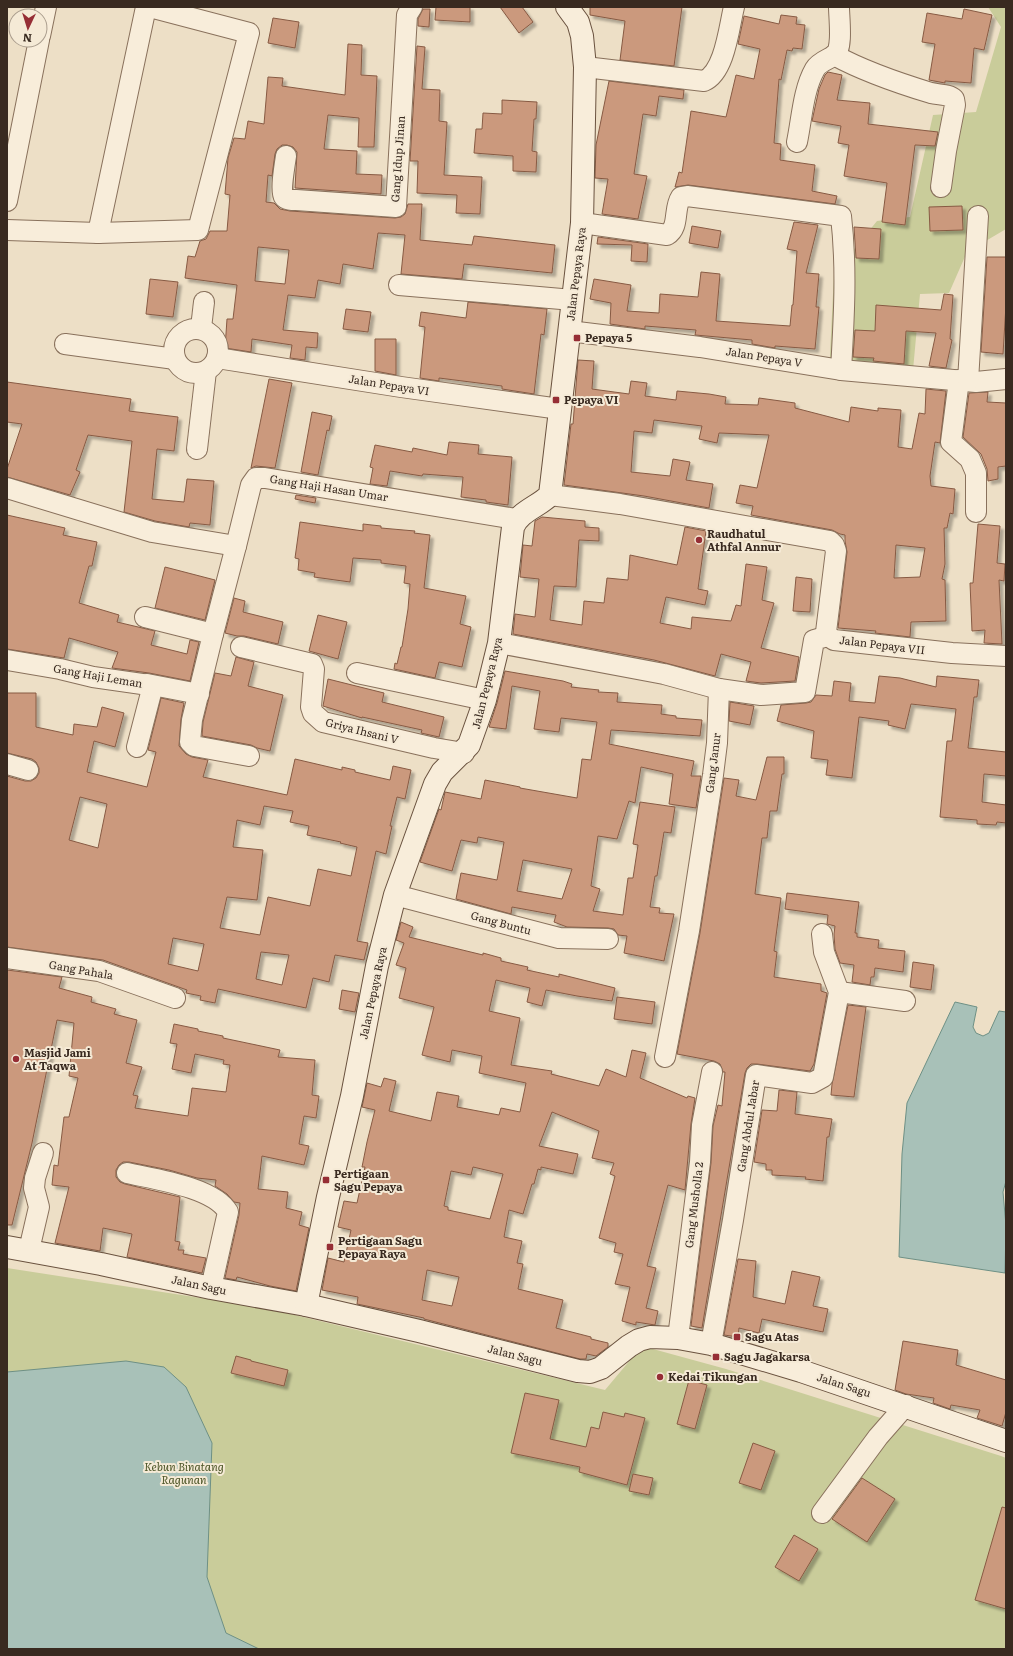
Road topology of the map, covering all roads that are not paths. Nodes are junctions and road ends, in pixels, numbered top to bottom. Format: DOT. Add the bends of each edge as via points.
graph roads {
  1 [pos="146,7"];
  2 [pos="150,7"];
  3 [pos="412,7"];
  4 [pos="567,7"];
  5 [pos="734,7"];
  6 [pos="838,7"];
  7 [pos="37,48"];
  8 [pos="834,55"];
  9 [pos="585,67"];
  10 [pos="798,142"];
  11 [pos="286,156"];
  12 [pos="941,187"];
  13 [pos="7,201"];
  14 [pos="978,216"];
  15 [pos="582,223"];
  16 [pos="7,230"];
  17 [pos="98,233"];
  18 [pos="399,285"];
  19 [pos="573,300"];
  20 [pos="204,302"];
  21 [pos="201,328"];
  22 [pos="569,331"];
  23 [pos="65,344"];
  24 [pos="175,360"];
  25 [pos="212,365"];
  26 [pos="841,370"];
  27 [pos="1006,379"];
  28 [pos="963,381"];
  29 [pos="560,409"];
  30 [pos="197,449"];
  31 [pos="7,488"];
  32 [pos="550,495"];
  33 [pos="976,512"];
  34 [pos="516,519"];
  35 [pos="236,546"];
  36 [pos="145,618"];
  37 [pos="213,634"];
  38 [pos="828,636"];
  39 [pos="499,643"];
  40 [pos="241,647"];
  41 [pos="1006,656"];
  42 [pos="7,660"];
  43 [pos="357,673"];
  44 [pos="147,684"];
  45 [pos="719,689"];
  46 [pos="199,694"];
  47 [pos="485,700"];
  48 [pos="138,747"];
  49 [pos="464,753"];
  50 [pos="249,756"];
  51 [pos="7,764"];
  52 [pos="28,770"];
  53 [pos="395,895"];
  54 [pos="822,934"];
  55 [pos="608,939"];
  56 [pos="7,958"];
  57 [pos="839,992"];
  58 [pos="175,998"];
  59 [pos="905,1001"];
  60 [pos="666,1057"];
  61 [pos="712,1072"];
  62 [pos="43,1153"];
  63 [pos="127,1173"];
  64 [pos="7,1246"];
  65 [pos="29,1250"];
  66 [pos="211,1288"];
  67 [pos="306,1306"];
  68 [pos="678,1338"];
  69 [pos="711,1344"];
  70 [pos="906,1405"];
  71 [pos="1006,1441"];
  72 [pos="822,1513"];
  1 -- 17 [label="street"];
  2 -- 17 [label="street" via="249,33 198,230"];
  3 -- 11 [label="street, Gang Idup Jinan" via="407,15 396,207 285,198 283,187"];
  4 -- 9 [label="street, Jalan Pepaya Raya" via="578,22"];
  5 -- 9 [label="street" via="718,69 704,81"];
  6 -- 8 [label="street" via="840,48"];
  7 -- 13 [label="street"];
  8 -- 10 [label="street" via="815,68 806,93"];
  8 -- 12 [label="street" via="864,70 954,99"];
  9 -- 15 [label="street, Jalan Pepaya Raya"];
  14 -- 28 [label="street"];
  15 -- 19 [label="street, Jalan Pepaya Raya"];
  15 -- 26 [label="street" via="667,235 674,228 677,203 681,197 687,196 841,216 845,294"];
  16 -- 17 [label="street"];
  18 -- 19 [label="street"];
  19 -- 22 [label="street, Jalan Pepaya Raya"];
  20 -- 21 [label="street"];
  21 -- 24 [label="street" via="185,331 175,343"];
  21 -- 25 [label="street" via="212,334 218,346"];
  22 -- 26 [label="street, Jalan Pepaya V" via="700,347"];
  22 -- 29 [label="street, Jalan Pepaya Raya"];
  23 -- 24 [label="street, Jalan Pepaya VI"];
  24 -- 25 [label="street, Jalan Pepaya VI" via="188,371 197,373"];
  25 -- 29 [label="street, Jalan Pepaya VI" via="388,385"];
  25 -- 30 [label="street"];
  26 -- 28 [label="street, Jalan Pepaya V"];
  27 -- 28 [label="street, Jalan Pepaya V"];
  28 -- 33 [label="street" via="952,442 970,458 976,473"];
  29 -- 32 [label="street, Jalan Pepaya Raya"];
  31 -- 35 [label="street" via="152,532"];
  32 -- 34 [label="street"];
  32 -- 38 [label="street, Jalan Pepaya VII" via="628,505 830,541 836,552 826,632"];
  34 -- 35 [label="street, Gang Haji Hasan Umar" via="256,478 251,485"];
  34 -- 39 [label="street, Jalan Pepaya Raya" via="513,526"];
  35 -- 37 [label="street"];
  36 -- 37 [label="street"];
  37 -- 46 [label="street"];
  38 -- 41 [label="street, Jalan Pepaya VII" via="834,640 952,653"];
  38 -- 45 [label="street" via="814,640 805,692 761,695"];
  39 -- 45 [label="street" via="664,674"];
  39 -- 47 [label="street, Jalan Pepaya Raya"];
  40 -- 49 [label="street, Griya Ihsani V" via="312,664 314,669 311,707 313,713 323,722"];
  42 -- 44 [label="street, Gang Haji Leman" via="92,677"];
  43 -- 47 [label="street"];
  44 -- 46 [label="street"];
  44 -- 48 [label="street, Gang Haji Leman" via="152,688"];
  45 -- 60 [label="street, Gang Janur" via="713,775"];
  46 -- 50 [label="street" via="190,733 191,744"];
  47 -- 49 [label="street, Jalan Pepaya Raya" via="474,736"];
  49 -- 53 [label="street, Jalan Pepaya Raya" via="446,768 435,784"];
  51 -- 52 [label="street"];
  53 -- 55 [label="street, Gang Buntu" via="559,938"];
  53 -- 67 [label="street, Jalan Pepaya Raya"];
  54 -- 57 [label="street" via="824,952"];
  56 -- 58 [label="street, Gang Pahala" via="99,971"];
  57 -- 59 [label="street"];
  57 -- 69 [label="street, Gang Abdul Jabar" via="823,1077 812,1083 756,1075"];
  61 -- 68 [label="street, Gang Musholla 2" via="702,1125 700,1162"];
  62 -- 65 [label="street" via="35,1178 34,1188 39,1208"];
  63 -- 66 [label="street" via="195,1189 226,1208 228,1212"];
  64 -- 65 [label="street, Jalan Sagu"];
  65 -- 66 [label="street, Jalan Sagu"];
  66 -- 67 [label="street, Jalan Sagu"];
  67 -- 68 [label="street, Jalan Sagu" via="578,1371 590,1372 601,1368 639,1340 650,1337"];
  68 -- 69 [label="street, Jalan Sagu"];
  69 -- 70 [label="street, Jalan Sagu"];
  70 -- 71 [label="street, Jalan Sagu"];
  70 -- 72 [label="street" via="878,1437"];
}
